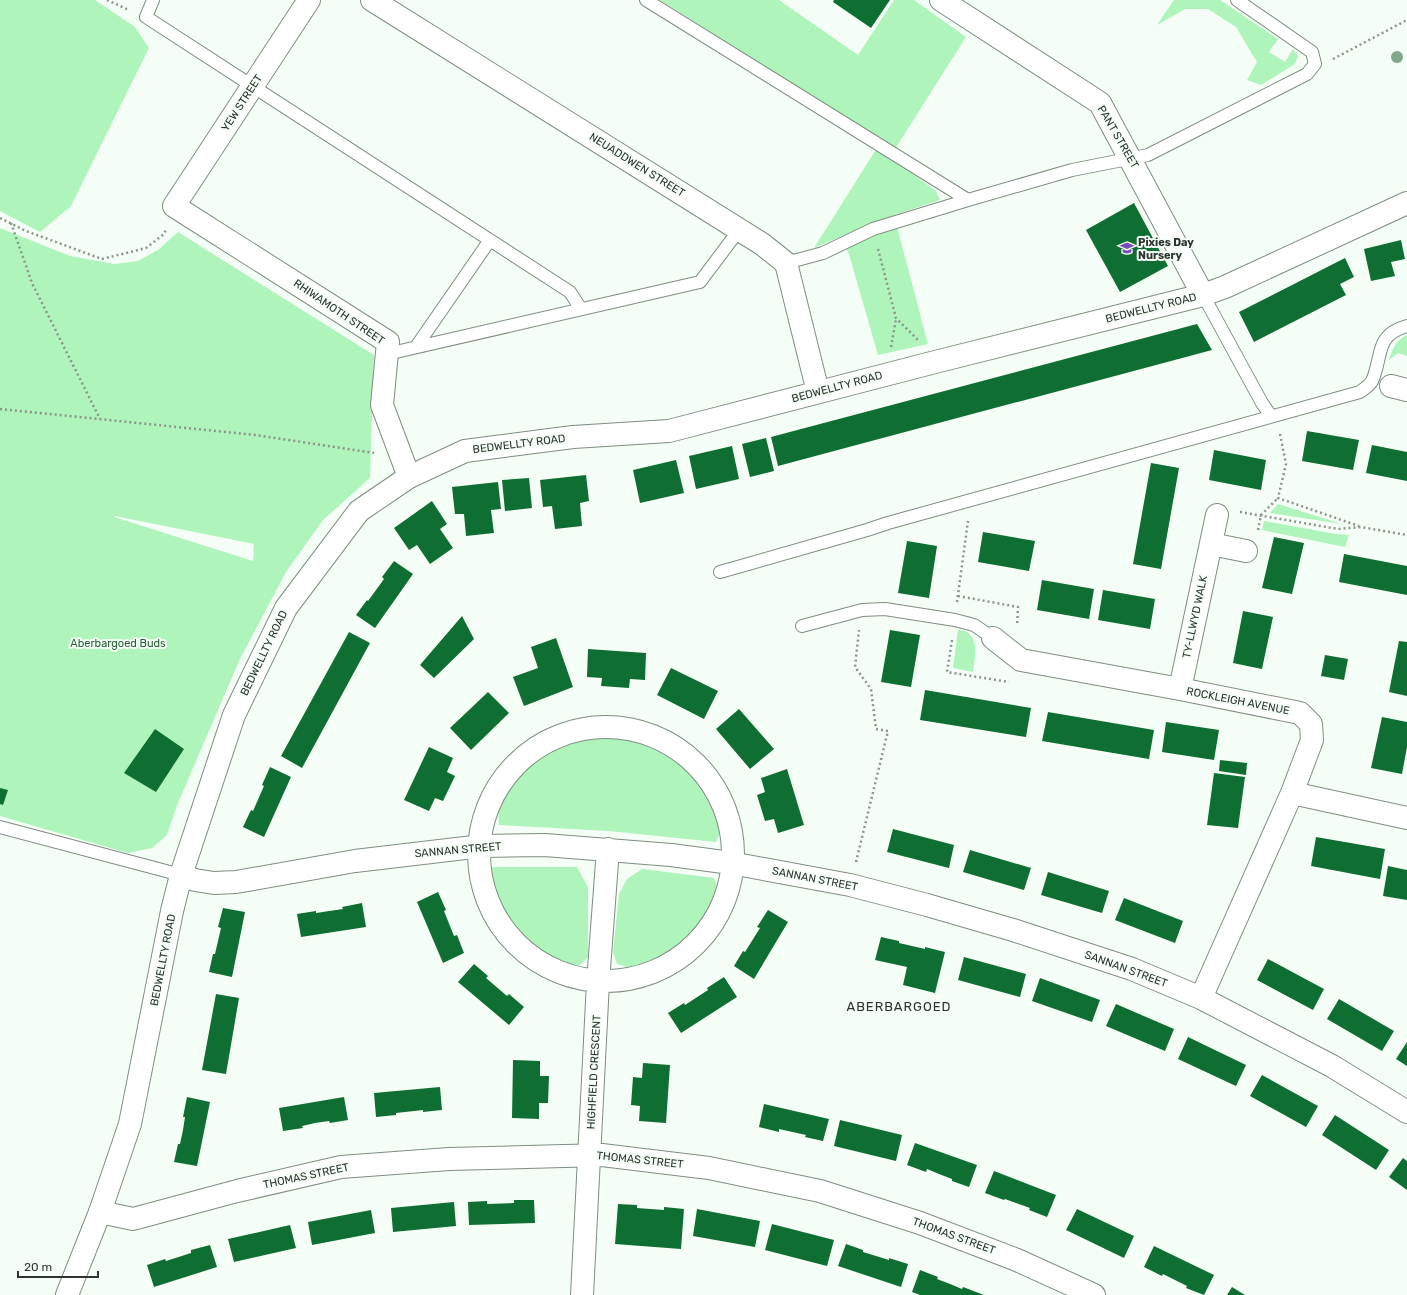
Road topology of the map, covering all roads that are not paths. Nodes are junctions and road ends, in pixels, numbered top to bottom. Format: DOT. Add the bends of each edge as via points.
graph roads {
  1 [pos="154,0"];
  2 [pos="309,0"];
  3 [pos="372,0"];
  4 [pos="646,0"];
  5 [pos="941,0"];
  6 [pos="1236,0"];
  7 [pos="252,86"];
  8 [pos="1130,159"];
  9 [pos="968,200"];
  10 [pos="1407,203"];
  11 [pos="174,206"];
  12 [pos="740,230"];
  13 [pos="490,240"];
  14 [pos="786,262"];
  15 [pos="1203,295"];
  16 [pos="581,309"];
  17 [pos="1407,326"];
  18 [pos="416,347"];
  19 [pos="387,354"];
  20 [pos="818,392"];
  21 [pos="1271,416"];
  22 [pos="409,477"];
  23 [pos="1217,515"];
  24 [pos="1211,544"];
  25 [pos="1246,551"];
  26 [pos="720,572"];
  27 [pos="802,626"];
  28 [pos="992,638"];
  29 [pos="1180,689"];
  30 [pos="1292,793"];
  31 [pos="1407,818"];
  32 [pos="0,827"];
  33 [pos="482,846"];
  34 [pos="608,849"];
  35 [pos="731,863"];
  36 [pos="181,875"];
  37 [pos="598,982"];
  38 [pos="1201,998"];
  39 [pos="1407,1112"];
  40 [pos="590,1155"];
  41 [pos="100,1212"];
  42 [pos="67,1295"];
  43 [pos="582,1295"];
  44 [pos="1094,1295"];
  1 -- 7 [label="lane" via="146,17"];
  2 -- 7 [label="street, YEW STREET"];
  3 -- 12 [label="street, NEUADDWEN STREET"];
  4 -- 9 [label="lane"];
  5 -- 8 [label="street, PANT STREET" via="1100,103"];
  6 -- 8 [label="lane" via="1312,52 1315,64 1307,74 1148,155"];
  7 -- 11 [label="street, YEW STREET"];
  7 -- 13 [label="lane"];
  8 -- 9 [label="lane" via="1072,170"];
  8 -- 15 [label="street, PANT STREET"];
  9 -- 14 [label="lane" via="873,229 823,253"];
  10 -- 15 [label="street, BEDWELLTY ROAD"];
  11 -- 19 [label="street, RHIWAMOTH STREET" via="388,342"];
  12 -- 14 [label="street, NEUADDWEN STREET"];
  12 -- 16 [label="lane" via="700,282"];
  13 -- 16 [label="lane" via="570,292"];
  13 -- 18 [label="lane"];
  14 -- 20 [label="street"];
  15 -- 20 [label="street, BEDWELLTY ROAD"];
  15 -- 21 [label="lane"];
  16 -- 18 [label="lane"];
  17 -- 21 [label="lane" via="1398,328 1383,341 1371,383 1360,392"];
  18 -- 19 [label="lane"];
  19 -- 22 [label="street, RHIWAMOTH STREET" via="382,405"];
  20 -- 22 [label="street, BEDWELLTY ROAD" via="669,431 573,437 465,451"];
  21 -- 26 [label="lane"];
  22 -- 36 [label="street, BEDWELLTY ROAD" via="359,511 286,608 234,715"];
  23 -- 24 [label="street, TY-LLWYD WALK"];
  24 -- 25 [label="street"];
  24 -- 29 [label="street, TY-LLWYD WALK"];
  27 -- 28 [label="lane" via="862,610 884,608 974,625"];
  28 -- 29 [label="street, ROCKLEIGH AVENUE" via="1021,660"];
  29 -- 30 [label="street, ROCKLEIGH AVENUE" via="1300,713 1311,724 1312,740"];
  30 -- 31 [label="street"];
  30 -- 38 [label="street, ROCKLEIGH AVENUE"];
  32 -- 36 [label="lane"];
  33 -- 34 [label="street, SANNAN STREET" via="545,845"];
  33 -- 35 [label="street" via="490,804 509,771 538,746 575,730 611,726 652,736 685,753 711,783 729,818 732,835"];
  33 -- 36 [label="street, SANNAN STREET" via="355,861 236,882 214,883"];
  33 -- 37 [label="street" via="479,858 481,883 495,922 532,958 558,972"];
  34 -- 35 [label="street, SANNAN STREET"];
  34 -- 37 [label="street, HIGHFIELD CRESCENT"];
  35 -- 37 [label="street" via="728,891 718,913 698,941 679,958 637,978"];
  35 -- 38 [label="street, SANNAN STREET" via="850,885 927,905 1132,969"];
  36 -- 41 [label="street, BEDWELLTY ROAD" via="130,1124"];
  37 -- 40 [label="street, HIGHFIELD CRESCENT"];
  38 -- 39 [label="street, SANNAN STREET" via="1332,1066"];
  40 -- 41 [label="street, THOMAS STREET" via="449,1159 341,1167 237,1191 143,1217 132,1219"];
  40 -- 43 [label="street, HIGHFIELD CRESCENT"];
  40 -- 44 [label="street, THOMAS STREET" via="709,1168 820,1191 928,1225 1017,1260"];
  41 -- 42 [label="street, BEDWELLTY ROAD"];
}
